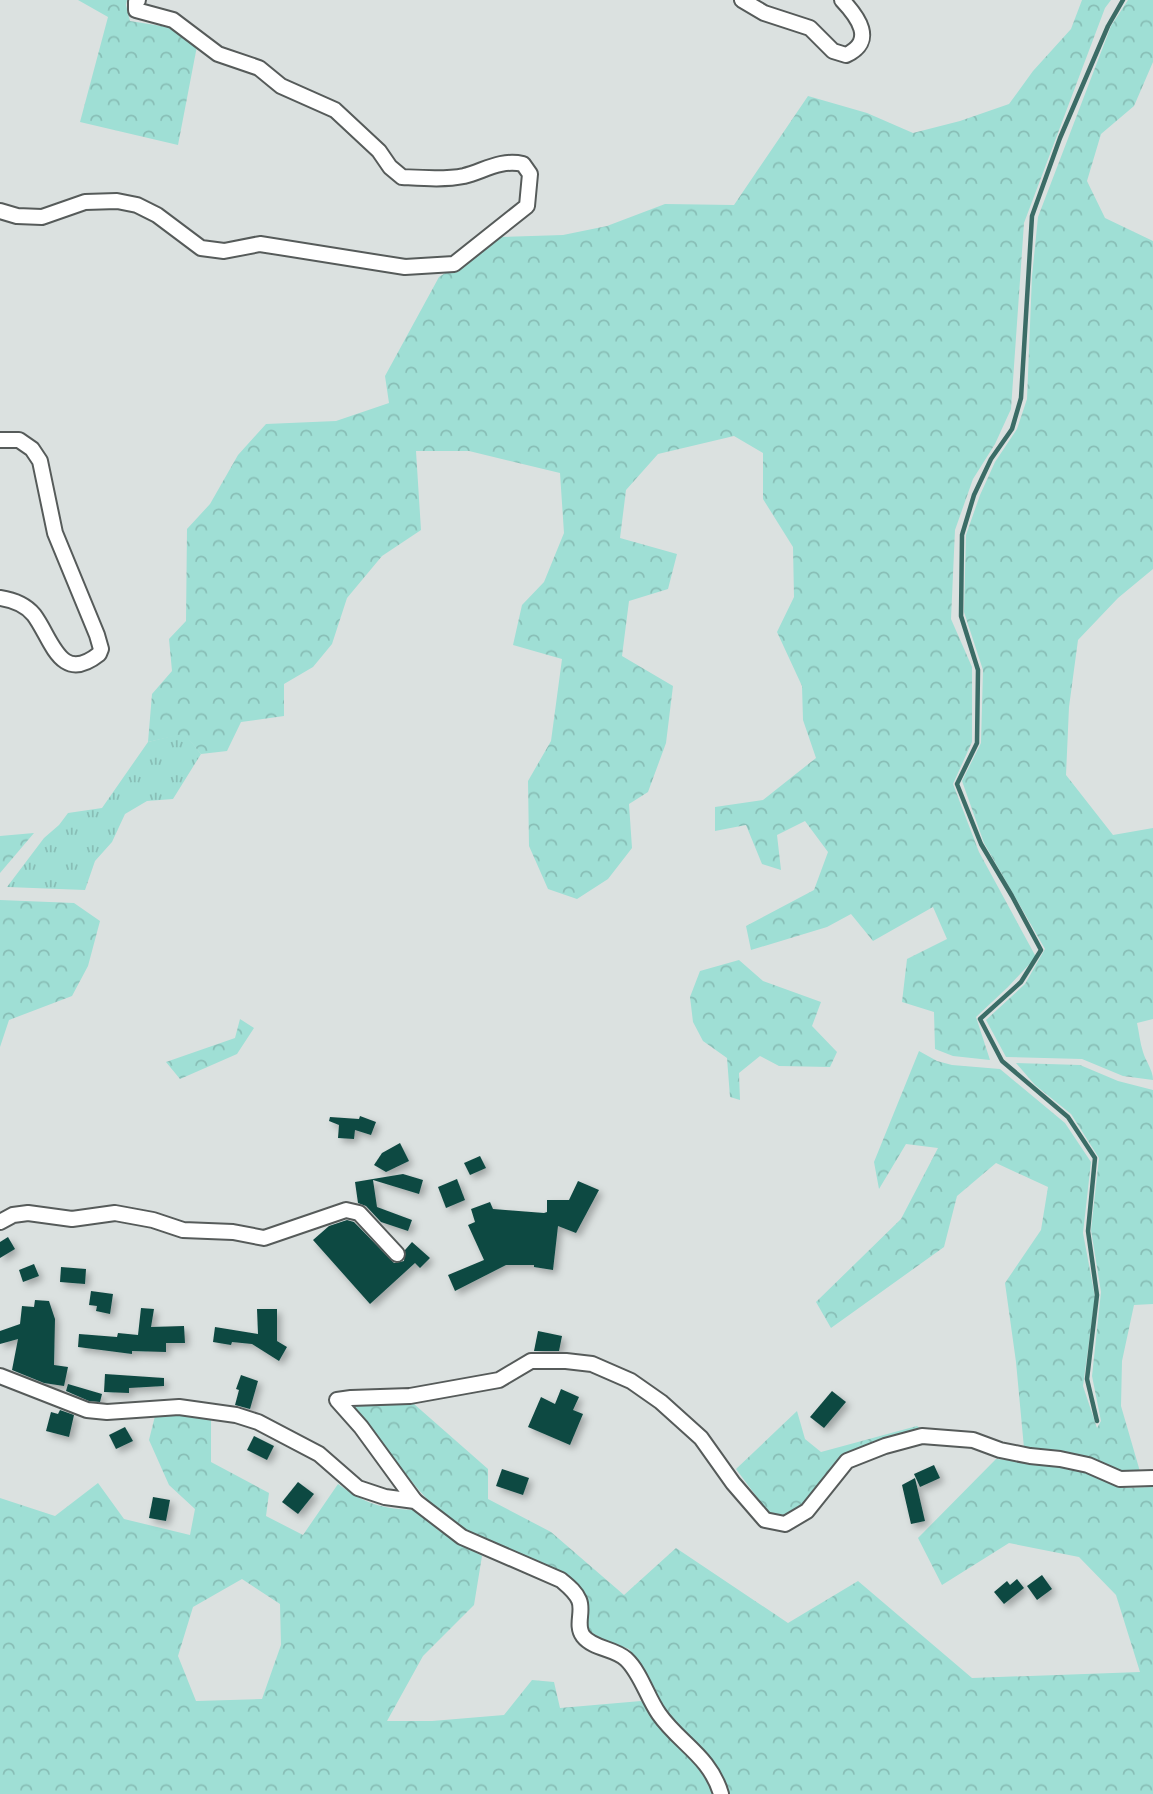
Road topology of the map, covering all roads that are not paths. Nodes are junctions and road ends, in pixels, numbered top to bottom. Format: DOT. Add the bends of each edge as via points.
graph roads {
  1 [pos="138,0"];
  2 [pos="742,0"];
  3 [pos="842,0"];
  4 [pos="0,211"];
  5 [pos="0,440"];
  6 [pos="0,598"];
  7 [pos="0,1222"];
  8 [pos="397,1254"];
  9 [pos="0,1376"];
  10 [pos="1153,1478"];
  11 [pos="415,1500"];
  12 [pos="721,1794"];
  1 -- 4 [label="street" via="136,10 173,20 218,54 259,68 281,86 335,110 402,177 462,176 492,165 523,164 530,174 527,206 454,264 405,267 260,244 223,251 201,248 157,215 117,201 85,202 42,217"];
  2 -- 3 [label="street" via="764,13 810,28 833,51 846,55 861,44 862,30"];
  5 -- 6 [label="street" via="19,440 40,461 55,533 97,635 99,654 69,664 51,646 34,615 23,605"];
  7 -- 8 [label="street" via="27,1213 72,1219 115,1213 183,1230 264,1238 353,1210"];
  9 -- 11 [label="street" via="87,1410 179,1407 236,1415 319,1454 358,1489"];
  10 -- 11 [label="street" via="1120,1479 1088,1465 1000,1450 973,1440 922,1436 847,1461 807,1511 785,1524 765,1520 701,1438 631,1381 592,1364 531,1361 499,1380 410,1396 337,1400"];
  11 -- 12 [label="street" via="462,1537 545,1571 573,1590 580,1601 582,1635 625,1658 661,1717 710,1770"];
}
